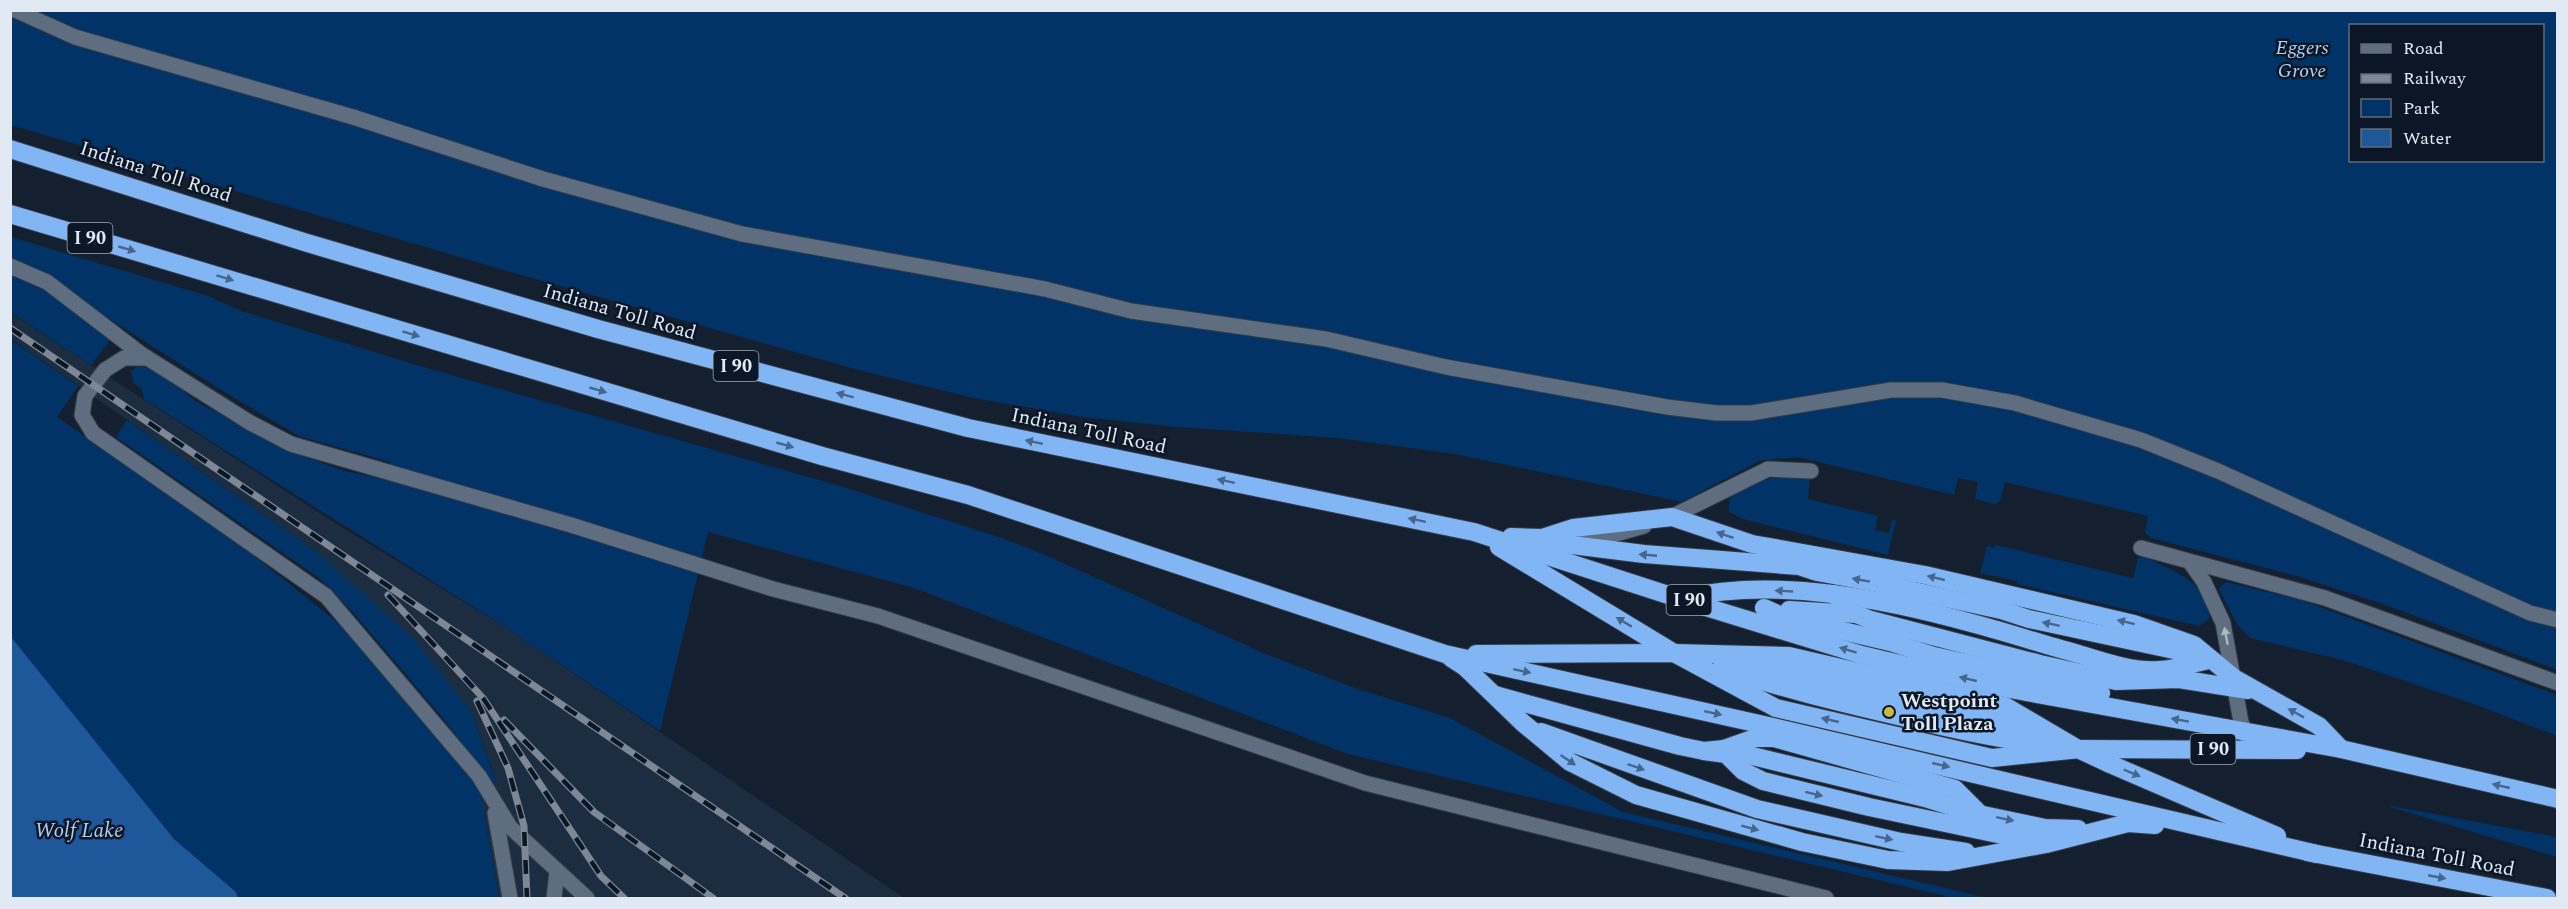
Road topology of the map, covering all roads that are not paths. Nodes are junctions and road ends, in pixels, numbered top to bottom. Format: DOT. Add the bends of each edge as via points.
graph roads {
  1 [pos="15,10"];
  2 [pos="10,149"];
  3 [pos="10,214"];
  4 [pos="10,266"];
  5 [pos="147,358"];
  6 [pos="1811,471"];
  7 [pos="1672,517"];
  8 [pos="1474,532"];
  9 [pos="1495,537"];
  10 [pos="1752,544"];
  11 [pos="1576,546"];
  12 [pos="2141,548"];
  13 [pos="1546,555"];
  14 [pos="2190,562"];
  15 [pos="1802,567"];
  16 [pos="1836,596"];
  17 [pos="1690,601"];
  18 [pos="1764,608"];
  19 [pos="1856,614"];
  20 [pos="2558,620"];
  21 [pos="1674,653"];
  22 [pos="1445,654"];
  23 [pos="2199,658"];
  24 [pos="2163,680"];
  25 [pos="2558,683"];
  26 [pos="2235,684"];
  27 [pos="1491,693"];
  28 [pos="2101,693"];
  29 [pos="2155,715"];
  30 [pos="1523,723"];
  31 [pos="2244,731"];
  32 [pos="2079,749"];
  33 [pos="2282,750"];
  34 [pos="2344,750"];
  35 [pos="1704,751"];
  36 [pos="491,796"];
  37 [pos="2558,799"];
  38 [pos="2171,827"];
  39 [pos="2207,828"];
  40 [pos="2260,828"];
  41 [pos="2092,830"];
  42 [pos="2049,843"];
  43 [pos="2006,852"];
  44 [pos="2317,854"];
  45 [pos="2403,870"];
  46 [pos="557,871"];
  47 [pos="510,898"];
  48 [pos="554,898"];
  49 [pos="587,898"];
  50 [pos="1827,898"];
  51 [pos="2547,898"];
  1 -- 20 [label="street" via="75,37 353,117 543,179 742,234 1045,289 1131,311 1326,339 1446,368 1717,413 1751,413 1891,390 1942,390 2015,403 2174,453 2530,613"];
  8 -- 2 [label="highway, Indiana Toll Road / I 90, one-way" via="968,428 564,319"];
  3 -- 22 [label="highway, I 90, one-way" via="811,453 968,495"];
  4 -- 5 [label="street" via="47,282"];
  5 -- 36 [label="street" via="124,358 105,370 85,396 82,415 93,433 327,596 479,776"];
  5 -- 50 [label="street" via="249,422 301,447 571,525 773,589 878,616 1365,783"];
  6 -- 7 [label="street" via="1768,469"];
  7 -- 9 [label="highway" via="1573,528 1542,538"];
  10 -- 7 [label="highway, one-way"];
  7 -- 11 [label="street"];
  8 -- 9 [label="highway, I 90"];
  21 -- 8 [label="highway, I 90, one-way"];
  9 -- 11 [label="highway"];
  9 -- 13 [label="highway, I 90"];
  10 -- 15 [label="highway" via="1786,555"];
  23 -- 10 [label="highway, one-way" via="2180,638 2099,616 1925,575"];
  11 -- 13 [label="street"];
  15 -- 11 [label="highway, one-way"];
  12 -- 14 [label="street"];
  13 -- 17 [label="highway, I 90"];
  14 -- 25 [label="street" via="2325,598"];
  26 -- 14 [label="street, one-way" via="2223,623"];
  15 -- 16 [label="highway"];
  23 -- 15 [label="highway, one-way" via="2170,648"];
  16 -- 17 [label="highway, one-way" via="1741,589"];
  16 -- 19 [label="highway"];
  16 -- 23 [label="highway" via="1950,617 2118,666 2158,670"];
  17 -- 18 [label="highway" via="1736,610"];
  29 -- 17 [label="highway, I 90, one-way" via="2010,689 1868,656"];
  18 -- 19 [label="highway"];
  18 -- 28 [label="highway" via="1784,617 1934,656"];
  19 -- 24 [label="highway" via="2116,681"];
  21 -- 22 [label="highway, I 90"];
  21 -- 32 [label="highway, I 90" via="1790,656 2005,706"];
  21 -- 32 [label="highway, I 90" via="1776,708 1992,758"];
  22 -- 27 [label="highway" via="1465,667"];
  22 -- 39 [label="highway, I 90, one-way"];
  23 -- 26 [label="highway"];
  24 -- 26 [label="highway"];
  24 -- 28 [label="highway"];
  26 -- 31 [label="street"];
  34 -- 26 [label="highway, one-way" via="2319,726 2257,691"];
  27 -- 30 [label="highway"];
  27 -- 35 [label="highway"];
  28 -- 29 [label="highway"];
  31 -- 29 [label="highway, I 90, one-way"];
  30 -- 43 [label="highway, one-way" via="1562,741 1757,809 1930,848"];
  30 -- 43 [label="highway, one-way" via="1570,762 1636,795 1802,842 1888,860 1948,862"];
  31 -- 33 [label="street" via="2256,744"];
  31 -- 34 [label="highway, I 90"];
  32 -- 33 [label="highway, I 90"];
  32 -- 40 [label="highway, I 90, one-way"];
  33 -- 34 [label="highway, I 90"];
  37 -- 34 [label="highway, I 90, one-way"];
  35 -- 41 [label="highway, one-way" via="1724,749 1755,738 1774,738 1955,789 1980,814 2045,828"];
  35 -- 42 [label="highway, one-way" via="1726,754 1743,771 1763,781 2023,841"];
  36 -- 46 [label="street" via="510,827"];
  36 -- 47 [label="street"];
  38 -- 39 [label="highway"];
  38 -- 41 [label="highway" via="2128,823"];
  38 -- 42 [label="highway"];
  38 -- 44 [label="highway"];
  39 -- 40 [label="highway"];
  39 -- 44 [label="highway, I 90"];
  40 -- 44 [label="highway, I 90"];
  40 -- 45 [label="highway" via="2339,855"];
  41 -- 42 [label="highway"];
  42 -- 43 [label="highway"];
  44 -- 45 [label="highway, Indiana Toll Road / I 90"];
  45 -- 51 [label="highway, Indiana Toll Road / I 90, one-way"];
  46 -- 48 [label="street"];
  46 -- 49 [label="street"];
}
